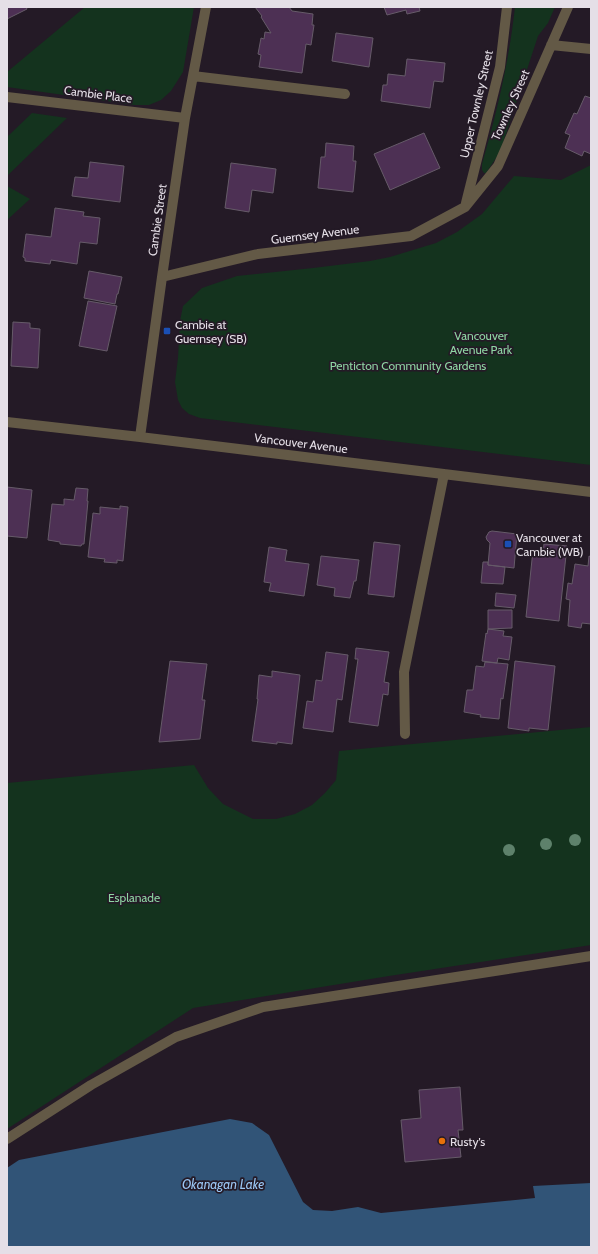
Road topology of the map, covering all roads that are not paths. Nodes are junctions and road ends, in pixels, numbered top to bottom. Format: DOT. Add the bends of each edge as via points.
graph roads {
  1 [pos="206,7"];
  2 [pos="507,7"];
  3 [pos="568,7"];
  4 [pos="551,45"];
  5 [pos="591,49"];
  6 [pos="193,76"];
  7 [pos="345,94"];
  8 [pos="7,97"];
  9 [pos="185,118"];
  10 [pos="466,207"];
  11 [pos="162,277"];
  12 [pos="7,422"];
  13 [pos="140,437"];
  14 [pos="444,474"];
  15 [pos="591,492"];
  16 [pos="405,734"];
  17 [pos="591,956"];
  18 [pos="7,1139"];
  1 -- 6 [label="street, Cambie Street"];
  2 -- 10 [label="street, Upper Townley Street" via="500,67"];
  3 -- 4 [label="street, Townley Street"];
  4 -- 5 [label="street"];
  4 -- 10 [label="street, Townley Street" via="498,166"];
  6 -- 7 [label="street"];
  6 -- 9 [label="street, Cambie Street"];
  8 -- 9 [label="street, Cambie Place"];
  9 -- 11 [label="street, Cambie Street"];
  10 -- 11 [label="street, Guernsey Avenue" via="411,236 258,254"];
  11 -- 13 [label="street, Cambie Street"];
  12 -- 13 [label="street, Vancouver Avenue"];
  13 -- 14 [label="street, Vancouver Avenue"];
  14 -- 15 [label="street, Vancouver Avenue"];
  14 -- 16 [label="street" via="404,672"];
  17 -- 18 [label="street" via="263,1007 176,1036 91,1085"];
}
